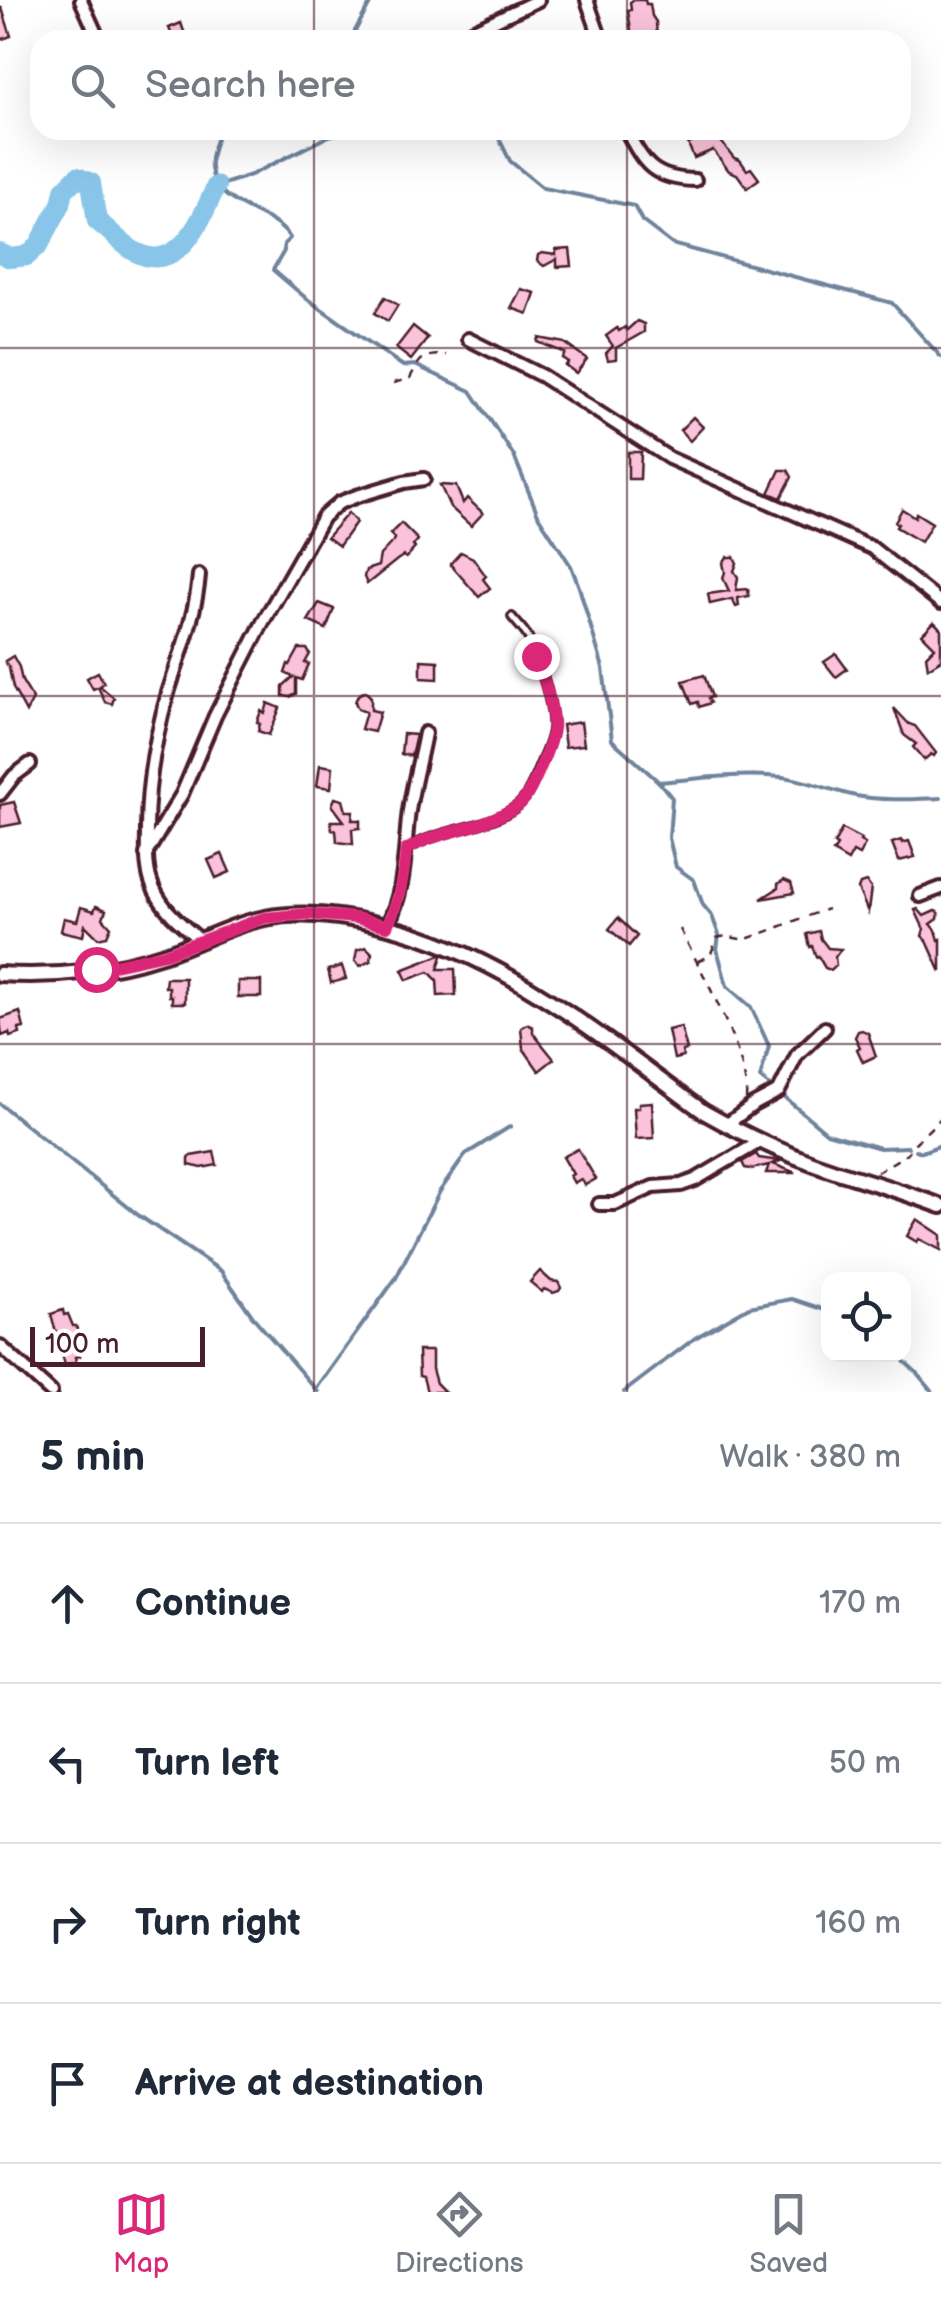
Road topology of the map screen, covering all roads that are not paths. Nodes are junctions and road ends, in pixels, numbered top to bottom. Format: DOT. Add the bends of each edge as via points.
graph roads {
  1 [pos="82,0"];
  2 [pos="538,0"];
  3 [pos="587,0"];
  4 [pos="95,30"];
  5 [pos="474,30"];
  6 [pos="598,30"];
  7 [pos="631,140"];
  8 [pos="695,180"];
  9 [pos="468,339"];
  10 [pos="424,479"];
  11 [pos="199,574"];
  12 [pos="941,603"];
  13 [pos="512,616"];
  14 [pos="425,733"];
  15 [pos="30,764"];
  16 [pos="0,794"];
  17 [pos="406,850"];
  18 [pos="146,854"];
  19 [pos="941,888"];
  20 [pos="920,896"];
  21 [pos="387,926"];
  22 [pos="200,940"];
  23 [pos="0,974"];
  24 [pos="826,1028"];
  25 [pos="726,1125"];
  26 [pos="761,1141"];
  27 [pos="599,1204"];
  28 [pos="941,1206"];
  29 [pos="0,1346"];
  30 [pos="51,1392"];
  1 -- 4 [label="street"];
  2 -- 5 [label="street"];
  3 -- 6 [label="street"];
  7 -- 8 [label="street" via="652,170"];
  9 -- 12 [label="street" via="542,376 670,458 872,548"];
  10 -- 18 [label="street" via="356,496 322,517"];
  11 -- 18 [label="street" via="148,779"];
  13 -- 17 [label="lane" via="536,656 553,726 530,789 514,808"];
  14 -- 17 [label="street"];
  15 -- 16 [label="street"];
  17 -- 21 [label="street" via="398,903"];
  18 -- 22 [label="street" via="152,887"];
  19 -- 20 [label="street"];
  21 -- 22 [label="street" via="307,914 264,918"];
  21 -- 25 [label="street" via="528,985"];
  22 -- 23 [label="street" via="68,974"];
  24 -- 25 [label="street" via="797,1055 779,1091"];
  25 -- 26 [label="street"];
  26 -- 27 [label="street" via="695,1180"];
  26 -- 28 [label="street"];
  29 -- 30 [label="street"];
}
